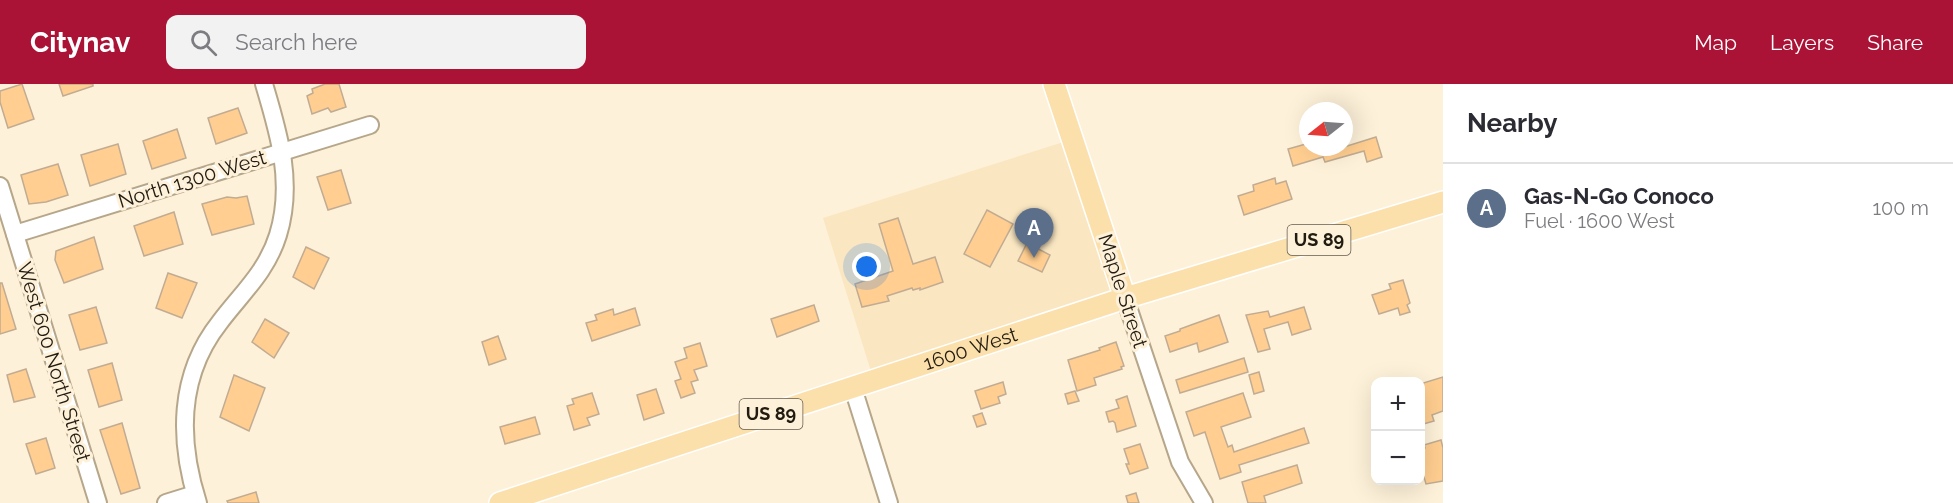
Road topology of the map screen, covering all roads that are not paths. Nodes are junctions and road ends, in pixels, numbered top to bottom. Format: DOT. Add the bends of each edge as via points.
graph roads {
  1 [pos="264,84"];
  2 [pos="1054,84"];
  3 [pos="370,124"];
  4 [pos="283,151"];
  5 [pos="0,186"];
  6 [pos="1443,202"];
  7 [pos="15,234"];
  8 [pos="1125,298"];
  9 [pos="853,388"];
  10 [pos="197,499"];
  11 [pos="1201,499"];
  12 [pos="98,503"];
  13 [pos="166,503"];
  14 [pos="500,503"];
  15 [pos="889,503"];
  1 -- 4 [label="street"];
  2 -- 8 [label="main road, Maple Street"];
  3 -- 4 [label="street, North 1300 West"];
  4 -- 7 [label="street, North 1300 West"];
  4 -- 10 [label="street" via="284,211 274,247 254,283 210,335 188,386 184,432"];
  5 -- 7 [label="street, West 600 North Street"];
  6 -- 8 [label="main road, 1600 West / US 89"];
  7 -- 12 [label="street, West 600 North Street"];
  8 -- 9 [label="main road, 1600 West / US 89"];
  8 -- 11 [label="street, Maple Street" via="1180,462"];
  9 -- 14 [label="main road, 1600 West / US 89"];
  9 -- 15 [label="street"];
  10 -- 13 [label="street"];
}
